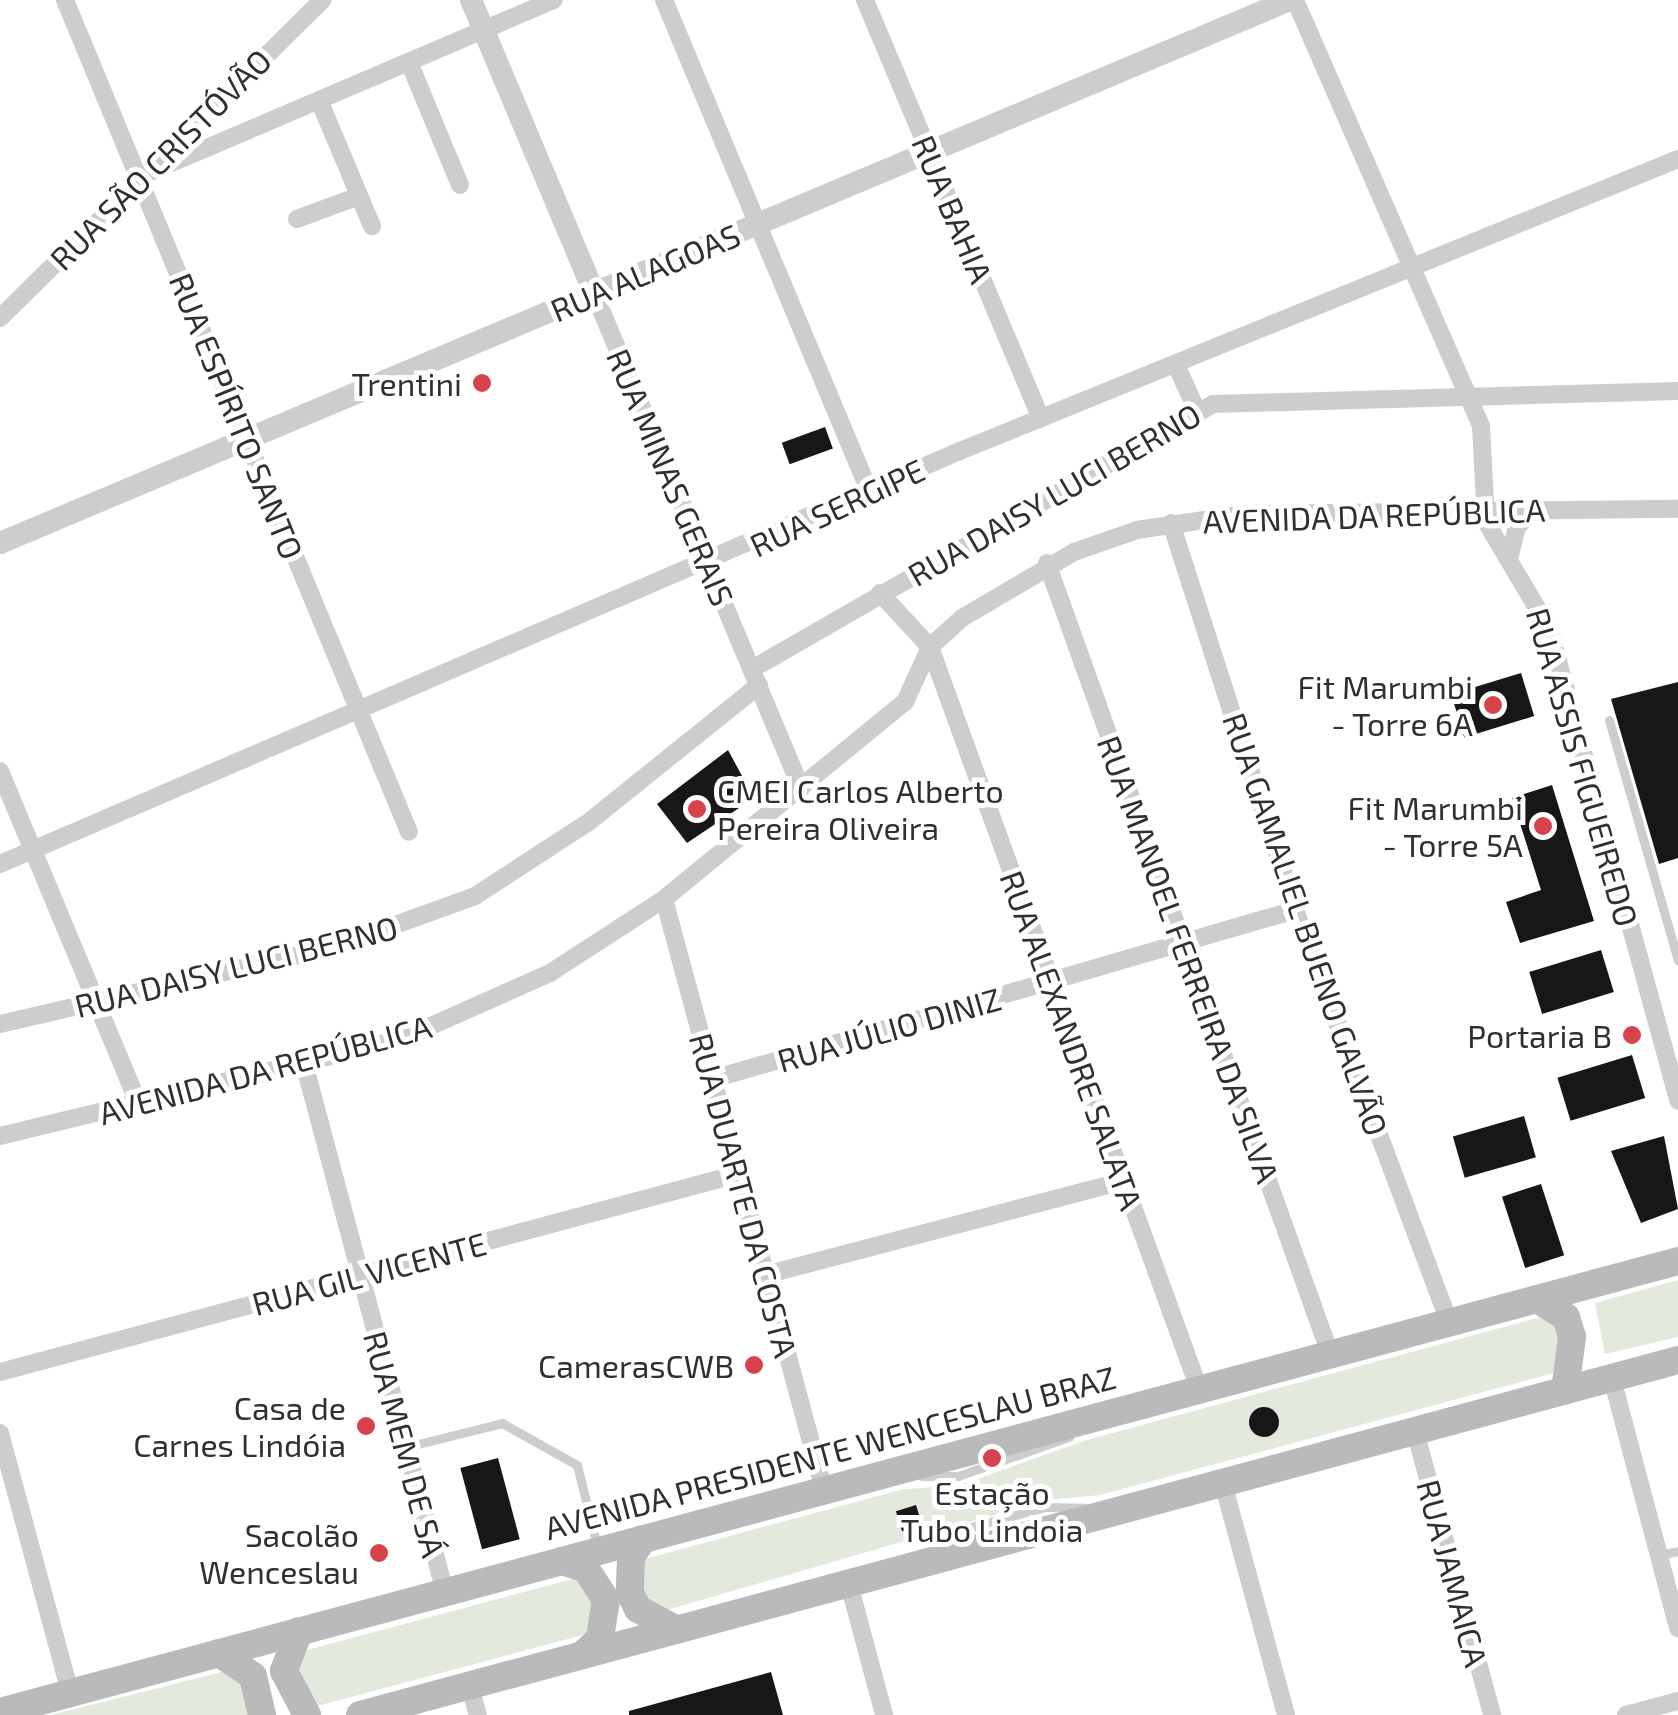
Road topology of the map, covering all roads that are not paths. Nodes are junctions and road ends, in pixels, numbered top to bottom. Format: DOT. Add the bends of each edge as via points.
graph roads {
  1 [pos="65,0"];
  2 [pos="322,0"];
  3 [pos="471,0"];
  4 [pos="554,0"];
  5 [pos="664,0"];
  6 [pos="866,0"];
  7 [pos="1293,0"];
  8 [pos="484,30"];
  9 [pos="409,62"];
  10 [pos="319,100"];
  11 [pos="929,152"];
  12 [pos="1678,159"];
  13 [pos="138,177"];
  14 [pos="460,185"];
  15 [pos="359,196"];
  16 [pos="298,219"];
  17 [pos="758,224"];
  18 [pos="372,226"];
  19 [pos="1414,270"];
  20 [pos="594,293"];
  21 [pos="0,318"];
  22 [pos="1178,369"];
  23 [pos="1467,392"];
  24 [pos="1678,392"];
  25 [pos="1196,410"];
  26 [pos="1041,418"];
  27 [pos="246,440"];
  28 [pos="870,493"];
  29 [pos="1482,509"];
  30 [pos="1534,509"];
  31 [pos="1678,509"];
  32 [pos="1171,523"];
  33 [pos="0,544"];
  34 [pos="1509,559"];
  35 [pos="1047,564"];
  36 [pos="709,566"];
  37 [pos="880,594"];
  38 [pos="930,647"];
  39 [pos="755,677"];
  40 [pos="359,713"];
  41 [pos="1609,720"];
  42 [pos="0,772"];
  43 [pos="802,788"];
  44 [pos="408,832"];
  45 [pos="33,850"];
  46 [pos="0,864"];
  47 [pos="664,899"];
  48 [pos="1295,910"];
  49 [pos="1184,944"];
  50 [pos="1678,960"];
  51 [pos="1052,984"];
  52 [pos="96,1002"];
  53 [pos="0,1024"];
  54 [pos="304,1064"];
  55 [pos="713,1079"];
  56 [pos="1678,1101"];
  57 [pos="138,1103"];
  58 [pos="0,1136"];
  59 [pos="738,1174"];
  60 [pos="1124,1182"];
  61 [pos="1678,1260"];
  62 [pos="360,1275"];
  63 [pos="765,1275"];
  64 [pos="1586,1285"];
  65 [pos="1537,1298"];
  66 [pos="1449,1322"];
  67 [pos="1330,1354"];
  68 [pos="1678,1360"];
  69 [pos="0,1372"];
  70 [pos="1612,1378"];
  71 [pos="1199,1389"];
  72 [pos="1565,1391"];
  73 [pos="1415,1431"];
  74 [pos="0,1432"];
  75 [pos="406,1446"];
  76 [pos="1223,1482"];
  77 [pos="824,1490"];
  78 [pos="8,1495"];
  79 [pos="643,1539"];
  80 [pos="598,1551"];
  81 [pos="1678,1551"];
  82 [pos="1659,1555"];
  83 [pos="562,1560"];
  84 [pos="848,1584"];
  85 [pos="445,1592"];
  86 [pos="1678,1628"];
  87 [pos="677,1630"];
  88 [pos="299,1631"];
  89 [pos="219,1653"];
  90 [pos="581,1656"];
  91 [pos="470,1686"];
  92 [pos="70,1693"];
  93 [pos="1678,1701"];
  94 [pos="0,1712"];
  95 [pos="32,1715"];
  96 [pos="262,1715"];
  97 [pos="307,1715"];
  98 [pos="360,1715"];
  99 [pos="478,1715"];
  100 [pos="884,1715"];
  101 [pos="1286,1715"];
  102 [pos="1492,1715"];
  103 [pos="1626,1715"];
  1 -- 13 [label="street, RUA ESPÍRITO SANTO"];
  2 -- 13 [label="street, RUA SÃO CRISTÓVÃO"];
  3 -- 8 [label="street, RUA MINAS GERAIS"];
  4 -- 8 [label="street"];
  5 -- 17 [label="street"];
  6 -- 11 [label="street, RUA BAHIA"];
  7 -- 11 [label="street, RUA ALAGOAS"];
  7 -- 19 [label="street, RUA ASSIS FIGUEIREDO"];
  8 -- 9 [label="street"];
  8 -- 20 [label="street, RUA MINAS GERAIS"];
  9 -- 10 [label="street"];
  9 -- 14 [label="street"];
  10 -- 13 [label="street"];
  10 -- 15 [label="street"];
  11 -- 17 [label="street, RUA ALAGOAS"];
  11 -- 26 [label="street, RUA BAHIA"];
  12 -- 19 [label="street, RUA SERGIPE"];
  13 -- 21 [label="street, RUA SÃO CRISTÓVÃO"];
  13 -- 27 [label="street, RUA ESPÍRITO SANTO"];
  15 -- 16 [label="street"];
  15 -- 18 [label="street"];
  17 -- 20 [label="street, RUA ALAGOAS"];
  17 -- 28 [label="street"];
  19 -- 22 [label="street, RUA SERGIPE"];
  19 -- 23 [label="street, RUA ASSIS FIGUEIREDO"];
  20 -- 27 [label="street, RUA ALAGOAS"];
  20 -- 36 [label="street, RUA MINAS GERAIS"];
  22 -- 25 [label="street"];
  22 -- 26 [label="street, RUA SERGIPE"];
  23 -- 24 [label="street, RUA DAISY LUCI BERNO"];
  23 -- 25 [label="street, RUA DAISY LUCI BERNO" via="1260,397"];
  23 -- 29 [label="street, RUA ASSIS FIGUEIREDO" via="1483,434"];
  25 -- 37 [label="street, RUA DAISY LUCI BERNO"];
  26 -- 28 [label="street, RUA SERGIPE"];
  27 -- 33 [label="street, RUA ALAGOAS"];
  27 -- 40 [label="street, RUA ESPÍRITO SANTO"];
  28 -- 36 [label="street, RUA SERGIPE"];
  29 -- 30 [label="street, AVENIDA DA REPÚBLICA"];
  29 -- 32 [label="street, AVENIDA DA REPÚBLICA"];
  29 -- 34 [label="street, RUA ASSIS FIGUEIREDO"];
  30 -- 31 [label="street, AVENIDA DA REPÚBLICA"];
  30 -- 34 [label="street" via="1517,527"];
  32 -- 35 [label="street, AVENIDA DA REPÚBLICA"];
  32 -- 48 [label="street, RUA GAMALIEL BUENO GALVÃO"];
  34 -- 56 [label="street, RUA ASSIS FIGUEIREDO" via="1549,628"];
  35 -- 38 [label="street, AVENIDA DA REPÚBLICA"];
  35 -- 49 [label="street, RUA MANOEL FERREIRA DA SILVA"];
  36 -- 39 [label="street, RUA MINAS GERAIS"];
  36 -- 40 [label="street, RUA SERGIPE"];
  37 -- 38 [label="street, RUA ALEXANDRE SALATA"];
  37 -- 39 [label="street, RUA DAISY LUCI BERNO"];
  38 -- 43 [label="street, AVENIDA DA REPÚBLICA" via="916,691"];
  38 -- 51 [label="street, RUA ALEXANDRE SALATA"];
  39 -- 43 [label="street, RUA MINAS GERAIS"];
  39 -- 52 [label="street, RUA DAISY LUCI BERNO" via="590,821 475,896 337,946"];
  40 -- 44 [label="street, RUA ESPÍRITO SANTO"];
  40 -- 45 [label="street, RUA SERGIPE"];
  41 -- 50 [label="lane"];
  42 -- 45 [label="street"];
  43 -- 47 [label="street, AVENIDA DA REPÚBLICA"];
  45 -- 46 [label="street, RUA SERGIPE"];
  45 -- 52 [label="street"];
  47 -- 54 [label="street, AVENIDA DA REPÚBLICA" via="511,994 404,1038"];
  47 -- 55 [label="street, RUA DUARTE DA COSTA"];
  48 -- 49 [label="street, RUA JÚLIO DINIZ"];
  48 -- 66 [label="street, RUA GAMALIEL BUENO GALVÃO"];
  49 -- 51 [label="street, RUA JÚLIO DINIZ"];
  49 -- 67 [label="street, RUA MANOEL FERREIRA DA SILVA"];
  51 -- 55 [label="street, RUA JÚLIO DINIZ"];
  51 -- 60 [label="street, RUA ALEXANDRE SALATA"];
  52 -- 53 [label="street, RUA DAISY LUCI BERNO"];
  52 -- 57 [label="street"];
  54 -- 57 [label="street, AVENIDA DA REPÚBLICA"];
  54 -- 62 [label="street, RUA MEM DE SÁ"];
  55 -- 59 [label="street, RUA DUARTE DA COSTA"];
  57 -- 58 [label="street, AVENIDA DA REPÚBLICA"];
  59 -- 62 [label="street, RUA GIL VICENTE"];
  59 -- 63 [label="street, RUA DUARTE DA COSTA"];
  60 -- 63 [label="street"];
  60 -- 71 [label="street, RUA ALEXANDRE SALATA"];
  61 -- 64 [label="main road, AVENIDA PRESIDENTE WENCESLAU BRAZ"];
  62 -- 69 [label="street, RUA GIL VICENTE"];
  62 -- 75 [label="street, RUA MEM DE SÁ"];
  63 -- 77 [label="street, RUA DUARTE DA COSTA"];
  64 -- 65 [label="main road, AVENIDA PRESIDENTE WENCESLAU BRAZ"];
  64 -- 70 [label="main road" via="1585,1336"];
  65 -- 66 [label="main road, AVENIDA PRESIDENTE WENCESLAU BRAZ"];
  65 -- 72 [label="main road" via="1566,1317 1572,1338"];
  66 -- 67 [label="main road, AVENIDA PRESIDENTE WENCESLAU BRAZ"];
  67 -- 71 [label="main road, AVENIDA PRESIDENTE WENCESLAU BRAZ"];
  68 -- 70 [label="main road"];
  70 -- 72 [label="main road"];
  70 -- 82 [label="street"];
  71 -- 77 [label="main road, AVENIDA PRESIDENTE WENCESLAU BRAZ"];
  72 -- 73 [label="main road"];
  73 -- 76 [label="main road"];
  73 -- 102 [label="street, RUA JAMAICA"];
  74 -- 78 [label="street"];
  75 -- 80 [label="lane" via="502,1423 576,1466"];
  75 -- 85 [label="street, RUA MEM DE SÁ"];
  76 -- 84 [label="main road"];
  76 -- 101 [label="street"];
  77 -- 79 [label="main road, AVENIDA PRESIDENTE WENCESLAU BRAZ"];
  78 -- 92 [label="street"];
  79 -- 80 [label="main road, AVENIDA PRESIDENTE WENCESLAU BRAZ"];
  79 -- 87 [label="main road" via="630,1557 630,1593 638,1610"];
  80 -- 83 [label="main road, AVENIDA PRESIDENTE WENCESLAU BRAZ"];
  81 -- 82 [label="lane"];
  82 -- 86 [label="street"];
  83 -- 85 [label="main road, AVENIDA PRESIDENTE WENCESLAU BRAZ"];
  83 -- 90 [label="main road" via="586,1569 606,1600 600,1639"];
  84 -- 87 [label="main road"];
  84 -- 100 [label="street"];
  85 -- 88 [label="main road, AVENIDA PRESIDENTE WENCESLAU BRAZ"];
  87 -- 90 [label="main road"];
  88 -- 89 [label="main road, AVENIDA PRESIDENTE WENCESLAU BRAZ"];
  88 -- 97 [label="main road" via="284,1670"];
  89 -- 92 [label="main road, AVENIDA PRESIDENTE WENCESLAU BRAZ"];
  89 -- 96 [label="main road" via="253,1676"];
  90 -- 91 [label="main road"];
  91 -- 98 [label="main road"];
  91 -- 99 [label="street"];
  92 -- 94 [label="main road, AVENIDA PRESIDENTE WENCESLAU BRAZ"];
  92 -- 95 [label="lane"];
  93 -- 103 [label="street"];
}
